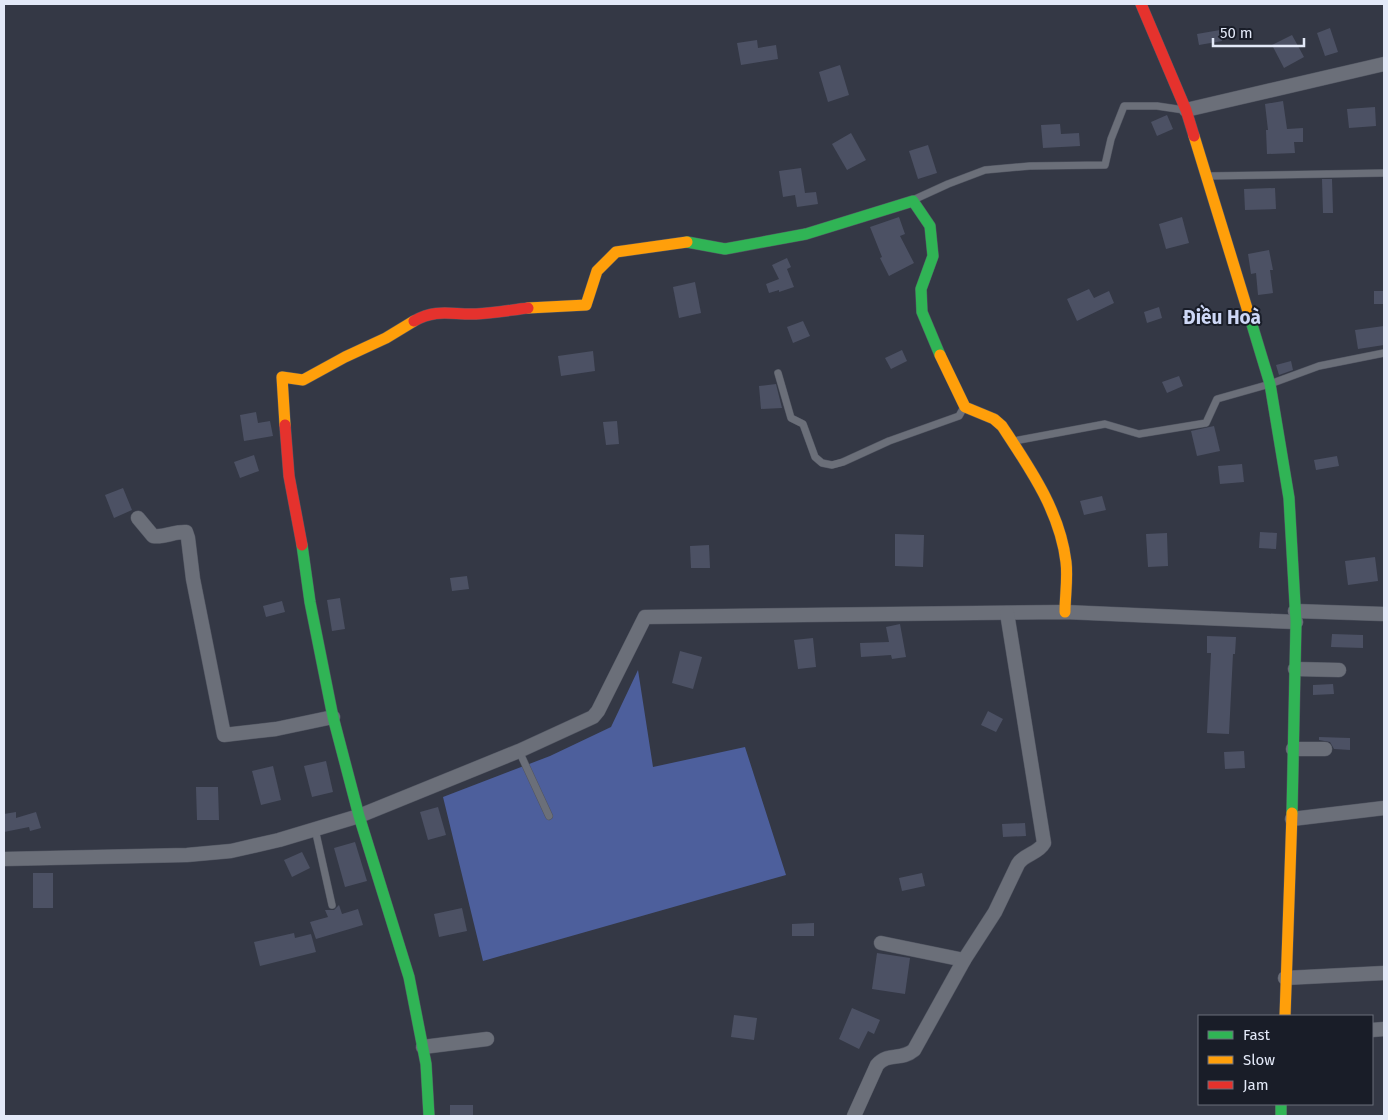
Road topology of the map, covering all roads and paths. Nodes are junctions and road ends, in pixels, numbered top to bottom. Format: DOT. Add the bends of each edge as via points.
graph roads {
  1 [pos="1141,4"];
  2 [pos="1384,64"];
  3 [pos="1186,110"];
  4 [pos="1384,173"];
  5 [pos="1206,176"];
  6 [pos="913,201"];
  7 [pos="1384,353"];
  8 [pos="778,373"];
  9 [pos="1270,384"];
  10 [pos="964,406"];
  11 [pos="1011,442"];
  12 [pos="138,518"];
  13 [pos="1065,612"];
  14 [pos="1007,613"];
  15 [pos="1384,614"];
  16 [pos="1295,617"];
  17 [pos="1295,669"];
  18 [pos="1339,670"];
  19 [pos="333,717"];
  20 [pos="1293,749"];
  21 [pos="1325,749"];
  22 [pos="519,752"];
  23 [pos="1384,808"];
  24 [pos="360,816"];
  25 [pos="549,816"];
  26 [pos="1292,818"];
  27 [pos="315,829"];
  28 [pos="4,859"];
  29 [pos="332,905"];
  30 [pos="881,943"];
  31 [pos="964,960"];
  32 [pos="1384,973"];
  33 [pos="1285,978"];
  34 [pos="1285,1015"];
  35 [pos="487,1039"];
  36 [pos="423,1047"];
  37 [pos="429,1116"];
  38 [pos="854,1116"];
  1 -- 3 [label="street"];
  2 -- 3 [label="street"];
  3 -- 5 [label="street"];
  3 -- 6 [label="lane" via="1124,106 1105,165 984,170"];
  4 -- 5 [label="lane"];
  5 -- 9 [label="street"];
  6 -- 10 [label="street" via="930,226 933,256 921,289 922,312"];
  6 -- 19 [label="street" via="806,234 725,249 690,242 616,252 597,271 586,305 474,314 425,314 386,338 303,380 282,377 289,476"];
  7 -- 9 [label="lane" via="1319,366"];
  8 -- 10 [label="lane" via="791,418 803,424 819,461 832,465 959,416"];
  9 -- 11 [label="lane" via="1217,399 1206,423 1139,434 1105,424"];
  9 -- 16 [label="street" via="1289,498"];
  10 -- 11 [label="street" via="994,419"];
  11 -- 13 [label="street" via="1037,480 1058,527 1066,562"];
  12 -- 19 [label="street" via="153,536 186,532 224,735 276,729"];
  13 -- 14 [label="street"];
  13 -- 16 [label="street"];
  14 -- 22 [label="street" via="645,616 593,717"];
  14 -- 31 [label="street" via="1044,843 1037,851 1021,859 995,912"];
  15 -- 16 [label="street"];
  16 -- 17 [label="street"];
  17 -- 18 [label="street"];
  17 -- 20 [label="street"];
  19 -- 24 [label="street"];
  20 -- 21 [label="street"];
  20 -- 26 [label="street"];
  22 -- 24 [label="street"];
  22 -- 25 [label="lane"];
  23 -- 26 [label="street"];
  24 -- 27 [label="street"];
  24 -- 36 [label="street" via="409,977"];
  26 -- 33 [label="street"];
  27 -- 28 [label="street" via="231,851"];
  27 -- 29 [label="lane"];
  30 -- 31 [label="street"];
  31 -- 38 [label="street" via="914,1050 908,1055 886,1057 877,1065"];
  32 -- 33 [label="street"];
  33 -- 34 [label="street"];
  35 -- 36 [label="street"];
  36 -- 37 [label="street"];
}
